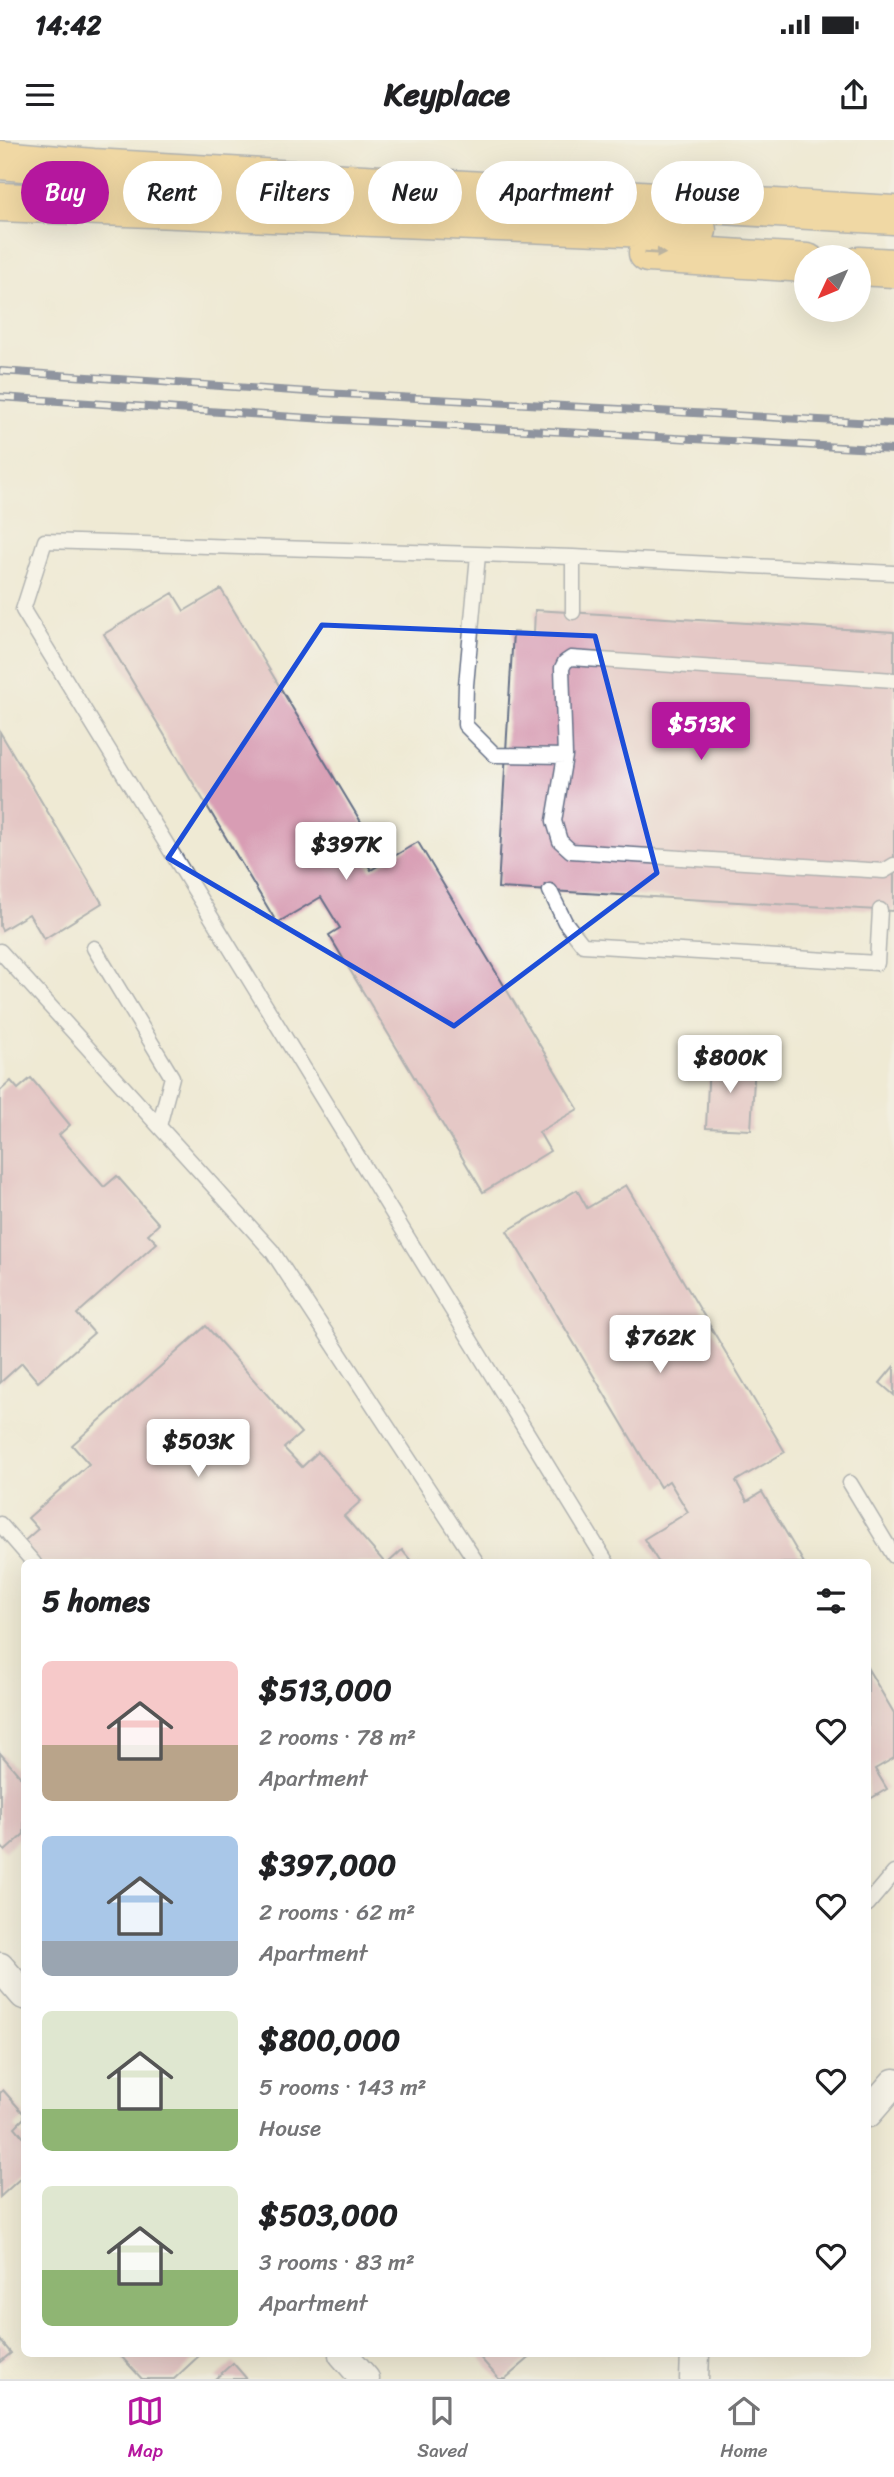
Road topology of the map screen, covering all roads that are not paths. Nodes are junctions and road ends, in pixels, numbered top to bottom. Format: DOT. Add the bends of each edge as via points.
graph roads {
  1 [pos="0,160"];
  2 [pos="0,202"];
  3 [pos="0,208"];
  4 [pos="894,215"];
  5 [pos="894,237"];
  6 [pos="794,262"];
  7 [pos="872,267"];
  8 [pos="894,268"];
  9 [pos="478,555"];
  10 [pos="573,557"];
  11 [pos="894,573"];
  12 [pos="573,612"];
  13 [pos="894,680"];
  14 [pos="565,756"];
  15 [pos="894,865"];
  16 [pos="550,891"];
  17 [pos="880,910"];
  18 [pos="94,948"];
  19 [pos="0,951"];
  20 [pos="159,1126"];
  21 [pos="850,1483"];
  22 [pos="0,1524"];
  23 [pos="894,1556"];
  24 [pos="31,1559"];
  25 [pos="474,1559"];
  26 [pos="605,1559"];
  27 [pos="894,1873"];
  28 [pos="871,1900"];
  29 [pos="0,1967"];
  30 [pos="21,1992"];
  31 [pos="894,2083"];
  32 [pos="871,2110"];
  33 [pos="346,2357"];
  34 [pos="695,2357"];
  35 [pos="365,2379"];
  36 [pos="694,2379"];
  1 -- 4 [label="highway"];
  2 -- 5 [label="highway"];
  3 -- 6 [label="highway, one-way"];
  7 -- 8 [label="highway"];
  9 -- 10 [label="lane"];
  9 -- 14 [label="lane" via="465,725 495,755"];
  9 -- 26 [label="lane" via="45,541 23,610"];
  10 -- 11 [label="lane"];
  10 -- 12 [label="lane"];
  13 -- 14 [label="lane" via="571,658 562,668"];
  14 -- 15 [label="lane" via="554,821 560,841 571,851 884,870"];
  16 -- 17 [label="lane" via="583,945 877,963"];
  18 -- 20 [label="lane" via="172,1077"];
  19 -- 20 [label="lane"];
  20 -- 25 [label="lane" via="272,1251"];
  21 -- 23 [label="lane"];
  22 -- 24 [label="lane"];
  27 -- 28 [label="lane"];
  29 -- 30 [label="street"];
  31 -- 32 [label="street"];
  33 -- 35 [label="street"];
  34 -- 36 [label="street"];
}
